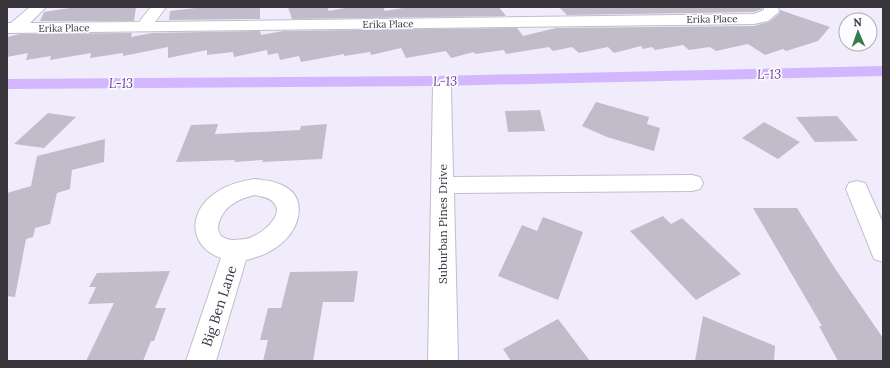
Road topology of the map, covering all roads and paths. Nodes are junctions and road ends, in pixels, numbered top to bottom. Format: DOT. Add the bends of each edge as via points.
graph roads {
  1 [pos="39,7"];
  2 [pos="159,7"];
  3 [pos="400,7"];
  4 [pos="770,11"];
  5 [pos="514,14"];
  6 [pos="534,14"];
  7 [pos="658,14"];
  8 [pos="398,24"];
  9 [pos="143,27"];
  10 [pos="11,28"];
  11 [pos="442,87"];
  12 [pos="692,183"];
  13 [pos="442,185"];
  14 [pos="857,189"];
  15 [pos="236,251"];
  16 [pos="883,252"];
  17 [pos="201,361"];
  18 [pos="443,361"];
  1 -- 10 [label="street"];
  2 -- 9 [label="street"];
  3 -- 8 [label="street"];
  4 -- 7 [label="street, Erika Place" via="754,19"];
  5 -- 6 [label="street, Erika Place"];
  5 -- 8 [label="street, Erika Place"];
  6 -- 7 [label="street, Erika Place"];
  8 -- 9 [label="street, Erika Place" via="275,19"];
  9 -- 10 [label="street, Erika Place"];
  11 -- 13 [label="street, Suburban Pines Drive"];
  12 -- 13 [label="street"];
  13 -- 18 [label="street, Suburban Pines Drive"];
  14 -- 16 [label="street"];
  15 -- 17 [label="street, Big Ben Lane"];
}
